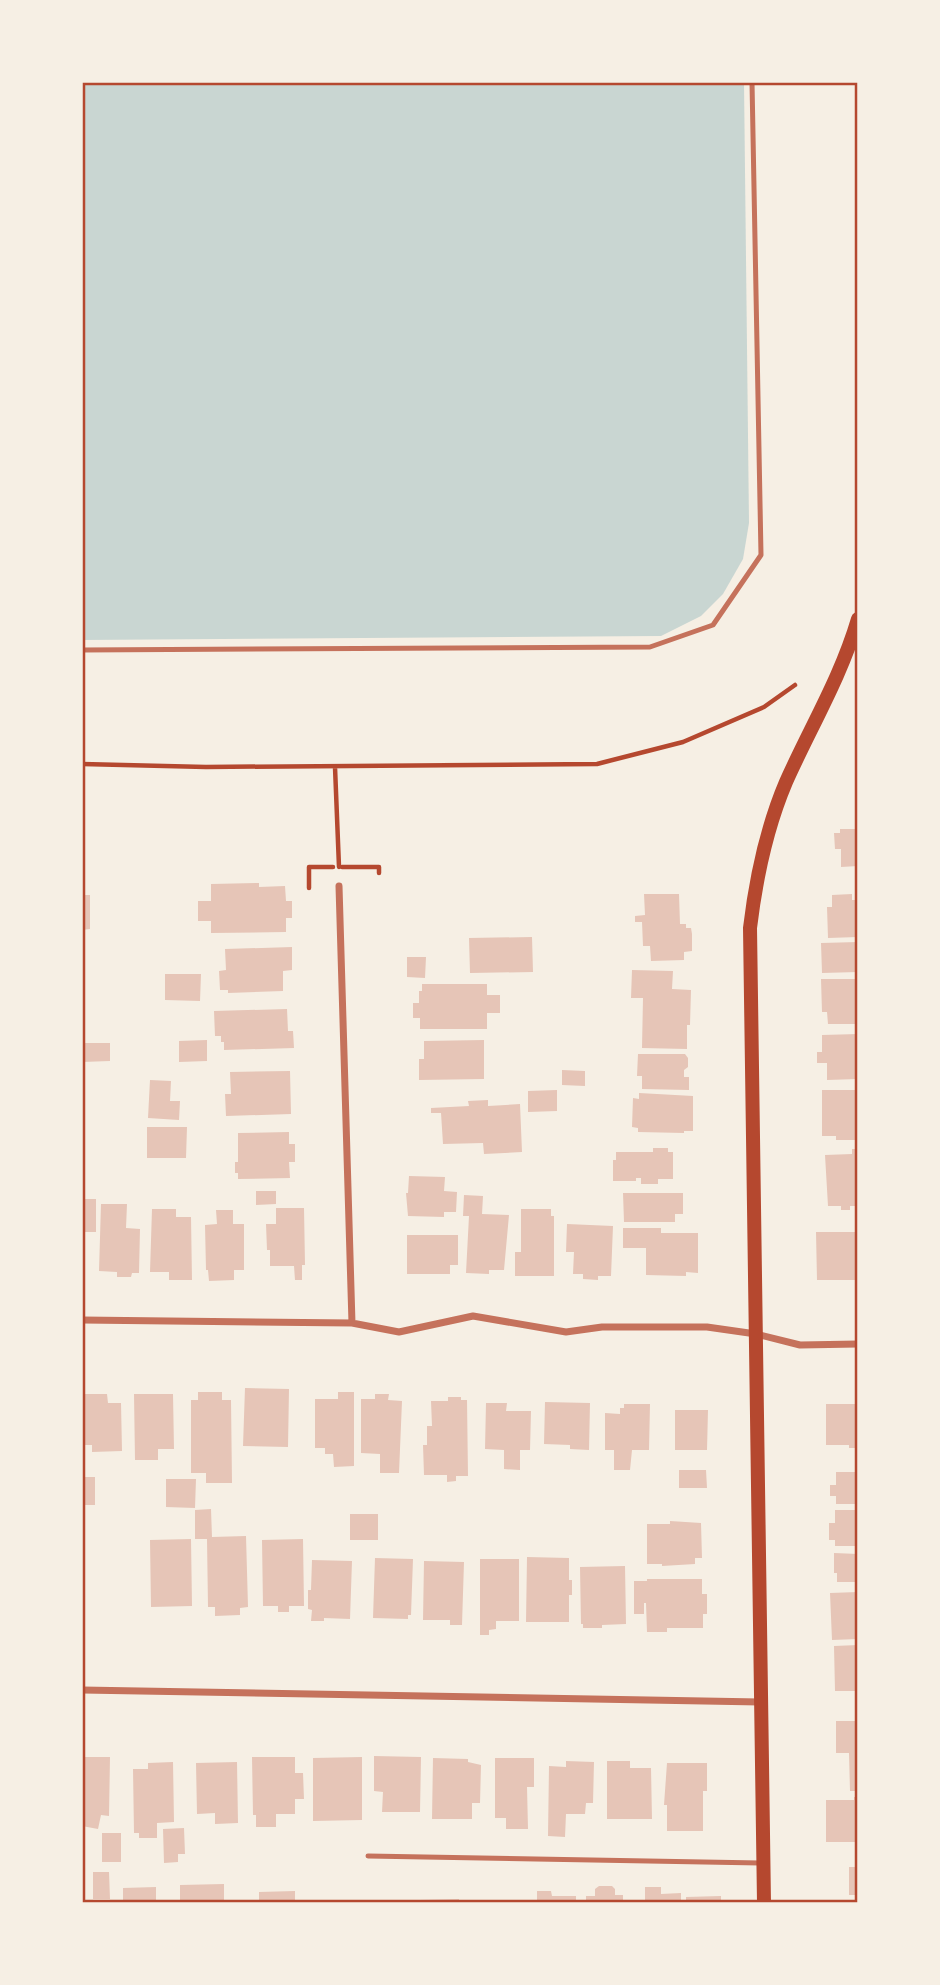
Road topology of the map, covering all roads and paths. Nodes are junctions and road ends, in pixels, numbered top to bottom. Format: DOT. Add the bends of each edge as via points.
graph roads {
  1 [pos="752,82"];
  2 [pos="858,620"];
  3 [pos="82,650"];
  4 [pos="795,685"];
  5 [pos="82,764"];
  6 [pos="335,766"];
  7 [pos="309,867"];
  8 [pos="339,867"];
  9 [pos="339,886"];
  10 [pos="309,888"];
  11 [pos="82,1320"];
  12 [pos="352,1323"];
  13 [pos="756,1334"];
  14 [pos="858,1343"];
  15 [pos="82,1690"];
  16 [pos="761,1702"];
  17 [pos="368,1856"];
  18 [pos="764,1863"];
  19 [pos="764,1903"];
  1 -- 3 [label="lane" via="761,555 713,625 650,647"];
  2 -- 13 [label="main road" via="834,686 775,811 754,898 750,928"];
  4 -- 6 [label="path" via="764,707 683,741 597,764"];
  5 -- 6 [label="path"];
  6 -- 8 [label="path"];
  7 -- 10 [label="path"];
  9 -- 12 [label="street"];
  11 -- 12 [label="street"];
  12 -- 13 [label="street" via="399,1332 473,1316 566,1332 602,1327 707,1327"];
  13 -- 14 [label="street" via="800,1345"];
  13 -- 16 [label="main road"];
  15 -- 16 [label="street"];
  16 -- 18 [label="main road"];
  17 -- 18 [label="lane"];
  18 -- 19 [label="main road"];
}
